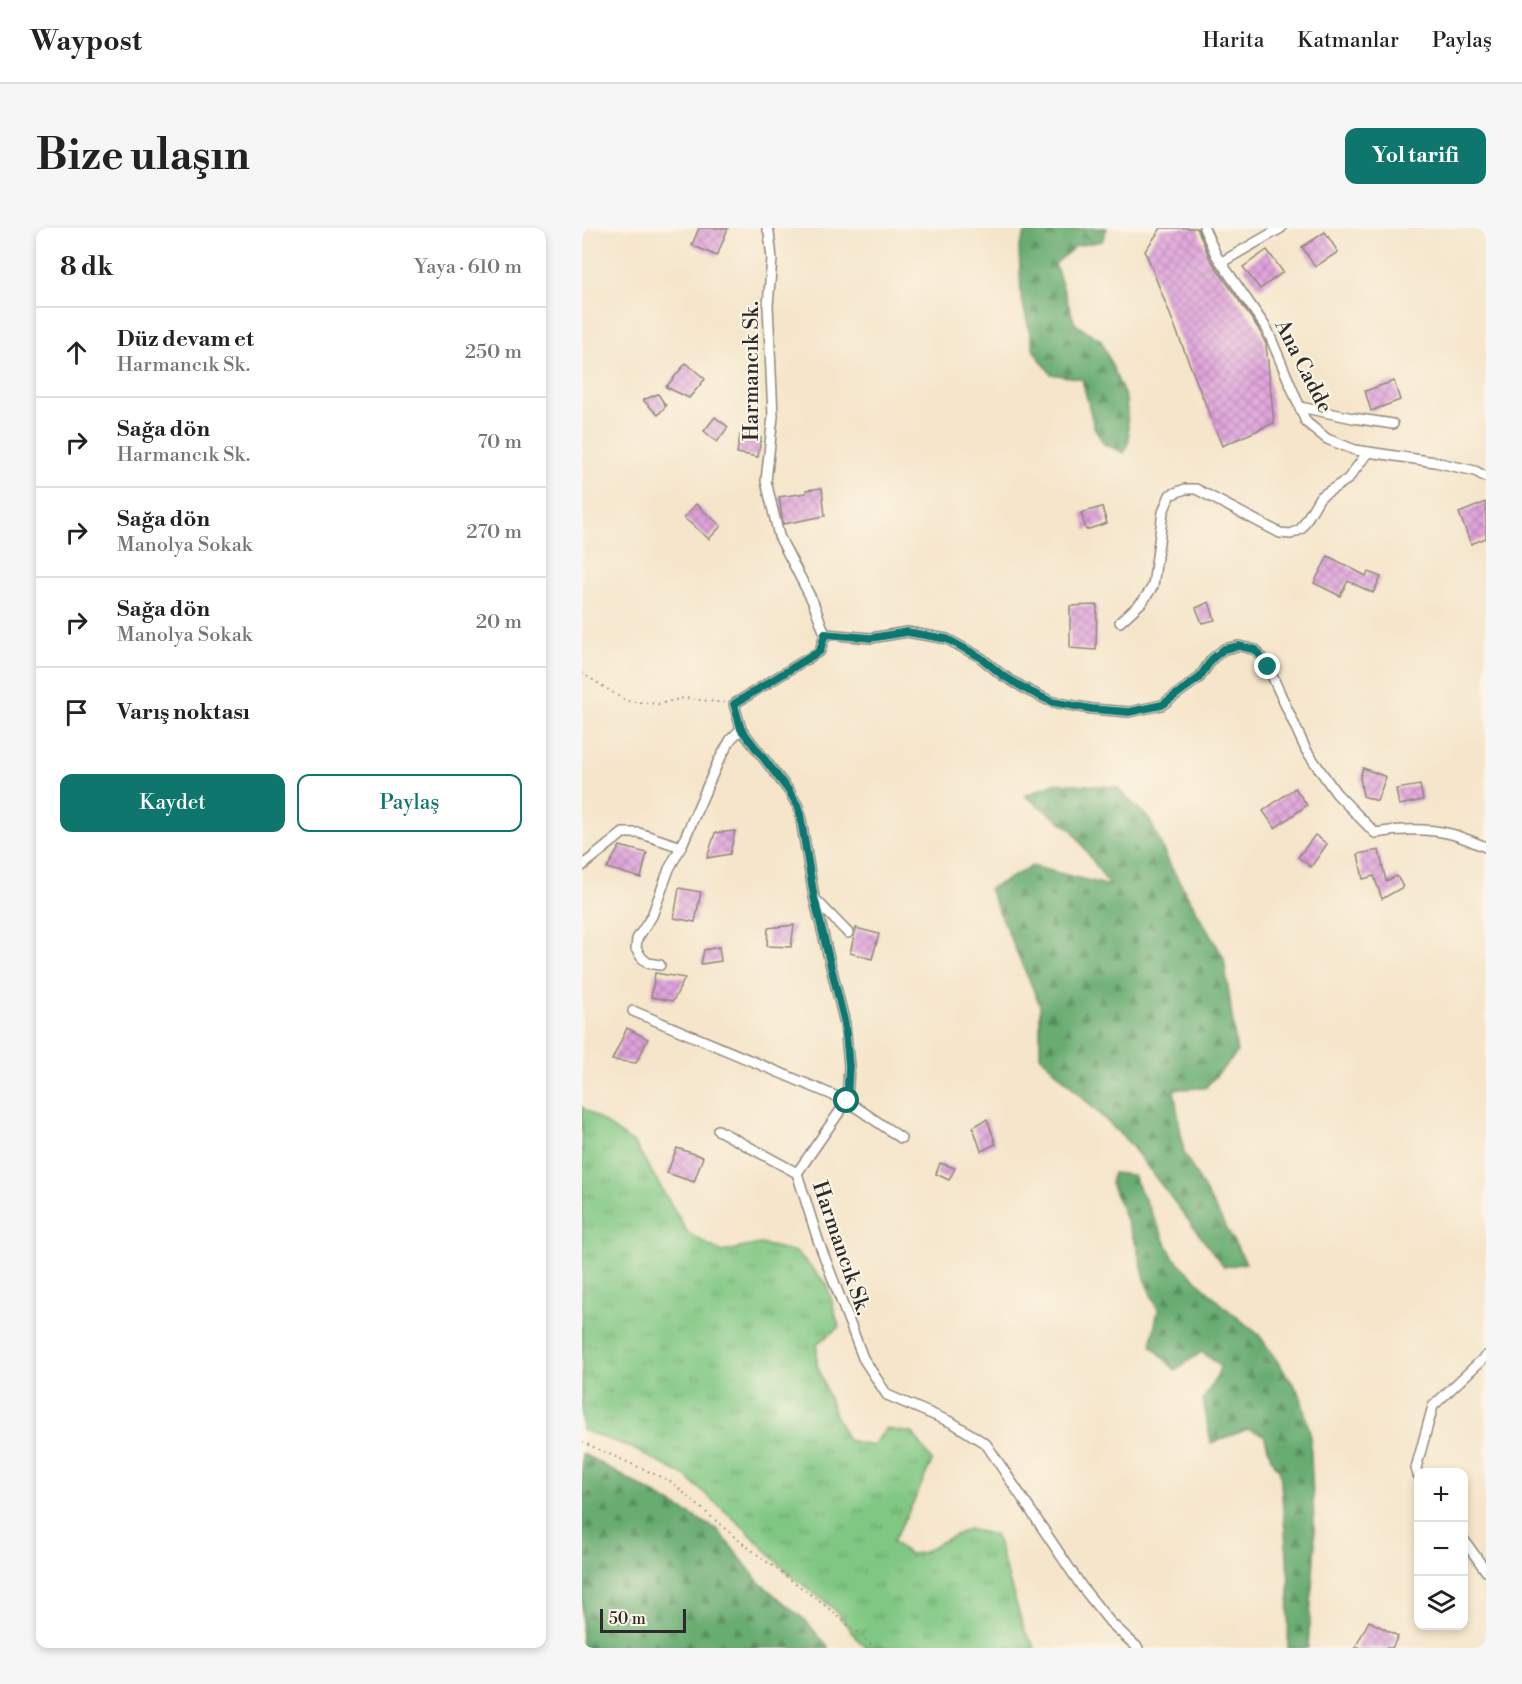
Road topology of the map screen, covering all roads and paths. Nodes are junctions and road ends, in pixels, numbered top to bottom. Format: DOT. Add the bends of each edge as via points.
graph roads {
  1 [pos="767,228"];
  2 [pos="1204,228"];
  3 [pos="1281,228"];
  4 [pos="1222,262"];
  5 [pos="1300,407"];
  6 [pos="1393,424"];
  7 [pos="1368,452"];
  8 [pos="1486,477"];
  9 [pos="1120,622"];
  10 [pos="825,634"];
  11 [pos="582,673"];
  12 [pos="734,704"];
  13 [pos="741,729"];
  14 [pos="681,847"];
  15 [pos="1486,848"];
  16 [pos="582,866"];
  17 [pos="814,897"];
  18 [pos="848,933"];
  19 [pos="660,965"];
  20 [pos="633,1011"];
  21 [pos="847,1101"];
  22 [pos="718,1130"];
  23 [pos="902,1138"];
  24 [pos="797,1173"];
  25 [pos="1486,1356"];
  26 [pos="582,1442"];
  27 [pos="1416,1468"];
  28 [pos="1468,1546"];
  29 [pos="1486,1571"];
  30 [pos="875,1648"];
  31 [pos="1138,1648"];
  1 -- 10 [label="street, Harmancık Sk." via="772,259 768,305 772,416 766,481 779,536"];
  2 -- 4 [label="street, Ana Cadde"];
  3 -- 4 [label="street"];
  4 -- 5 [label="street, Ana Cadde" via="1267,329"];
  5 -- 6 [label="street"];
  5 -- 7 [label="street, Ana Cadde" via="1306,422 1327,439"];
  7 -- 8 [label="street, Ana Cadde" via="1435,462"];
  7 -- 9 [label="street" via="1348,479 1320,497 1301,529 1290,534 1280,533 1196,489 1170,495 1163,512 1153,586"];
  10 -- 12 [label="street" via="820,651"];
  10 -- 15 [label="street" via="871,638 907,632 947,639 1052,702 1129,712 1162,705 1199,678 1224,649 1239,646 1256,650 1268,667 1306,750 1336,793 1375,833 1450,833"];
  11 -- 12 [label="path" via="626,701 658,704 684,698"];
  12 -- 13 [label="street"];
  13 -- 14 [label="street" via="731,738 718,762"];
  13 -- 17 [label="street" via="799,808"];
  14 -- 16 [label="street" via="639,833 623,833"];
  14 -- 19 [label="street" via="652,916 637,939 636,949 642,958"];
  17 -- 18 [label="street"];
  17 -- 21 [label="street" via="845,1024"];
  20 -- 21 [label="street"];
  21 -- 23 [label="street"];
  21 -- 24 [label="street, Harmancık Sk."];
  22 -- 24 [label="street"];
  24 -- 31 [label="street, Harmancık Sk." via="862,1358 887,1395 952,1423 986,1444 1082,1587 1110,1622"];
  25 -- 27 [label="street" via="1433,1406"];
  26 -- 30 [label="path" via="670,1481"];
  28 -- 29 [label="street"];
}
